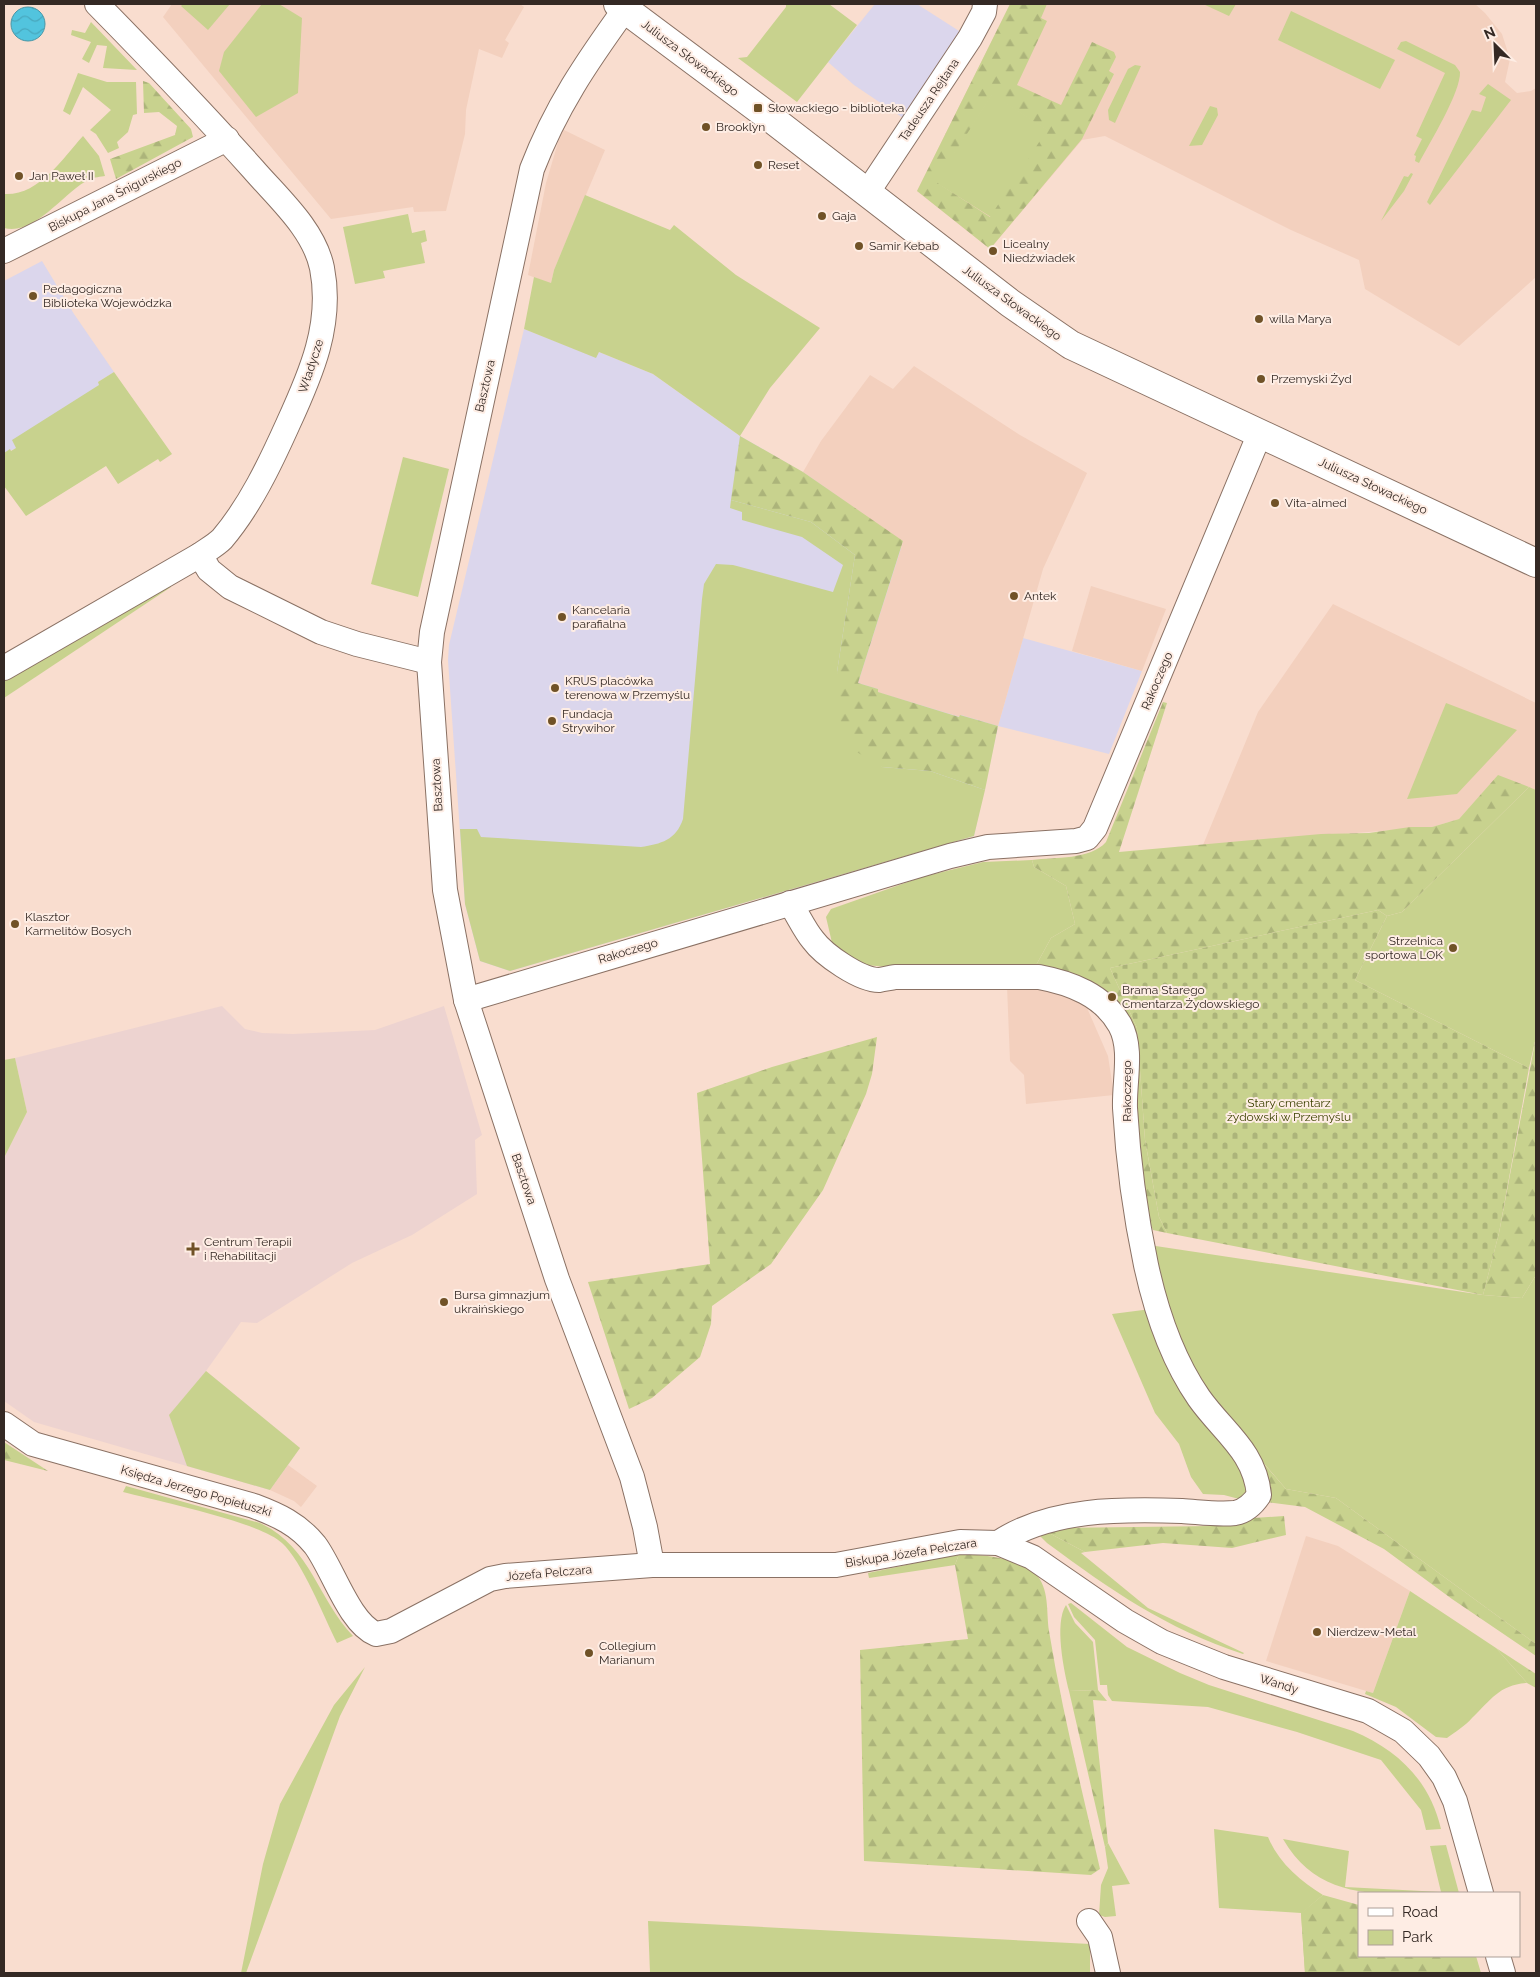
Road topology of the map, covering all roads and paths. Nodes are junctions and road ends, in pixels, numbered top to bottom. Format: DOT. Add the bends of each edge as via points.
graph roads {
  1 [pos="97,4"];
  2 [pos="985,4"];
  3 [pos="621,7"];
  4 [pos="229,142"];
  5 [pos="867,193"];
  6 [pos="4,251"];
  7 [pos="1260,433"];
  8 [pos="200,554"];
  9 [pos="1536,563"];
  10 [pos="429,662"];
  11 [pos="4,668"];
  12 [pos="790,903"];
  13 [pos="466,1000"];
  14 [pos="4,1424"];
  15 [pos="998,1543"];
  16 [pos="652,1565"];
  17 [pos="370,1631"];
  18 [pos="1481,1892"];
  19 [pos="1089,1922"];
  20 [pos="1498,1957"];
  21 [pos="1108,1973"];
  22 [pos="1503,1973"];
  1 -- 4 [label="street, Władycze"];
  2 -- 5 [label="street, Tadeusza Rejtana" via="970,38"];
  3 -- 5 [label="street, Juliusza Słowackiego"];
  3 -- 10 [label="street, Basztowa" via="552,120 532,169 434,622"];
  4 -- 6 [label="street, Biskupa Jana Śnigurskiego"];
  4 -- 8 [label="street, Władycze" via="298,220 307,235 321,266 325,310 316,357 279,446 249,501 221,540"];
  5 -- 7 [label="street, Juliusza Słowackiego" via="1010,304 1071,345"];
  7 -- 9 [label="street, Juliusza Słowackiego"];
  7 -- 12 [label="street, Rakoczego" via="1092,834 1076,841 979,849"];
  8 -- 10 [label="street" via="210,570 230,587 321,632"];
  8 -- 11 [label="street, Władycze"];
  10 -- 13 [label="street, Basztowa" via="445,890"];
  12 -- 13 [label="street, Rakoczego"];
  12 -- 15 [label="street, Rakoczego" via="818,946 847,968 864,975 878,980 895,977 1039,977 1085,992 1105,1005 1121,1027 1127,1046 1125,1109 1132,1189 1146,1266 1163,1324 1180,1366 1199,1398 1252,1464 1258,1496 1253,1504 1236,1513 1162,1510 1086,1513 1016,1531"];
  13 -- 16 [label="street, Basztowa" via="558,1279 632,1477"];
  14 -- 17 [label="street, Księdza Jerzego Popiełuszki" via="33,1444 254,1506 286,1518 315,1545 360,1624"];
  15 -- 16 [label="street, Biskupa Józefa Pelczara" via="960,1542 836,1565"];
  15 -- 18 [label="street, Wandy" via="1032,1557 1125,1622 1162,1642 1224,1667 1368,1711 1403,1731 1430,1756 1444,1777 1455,1801"];
  16 -- 17 [label="street, Józefa Pelczara" via="490,1579 391,1631 376,1634"];
  19 -- 21 [label="street" via="1100,1937"];
  20 -- 22 [label="street"];
}
